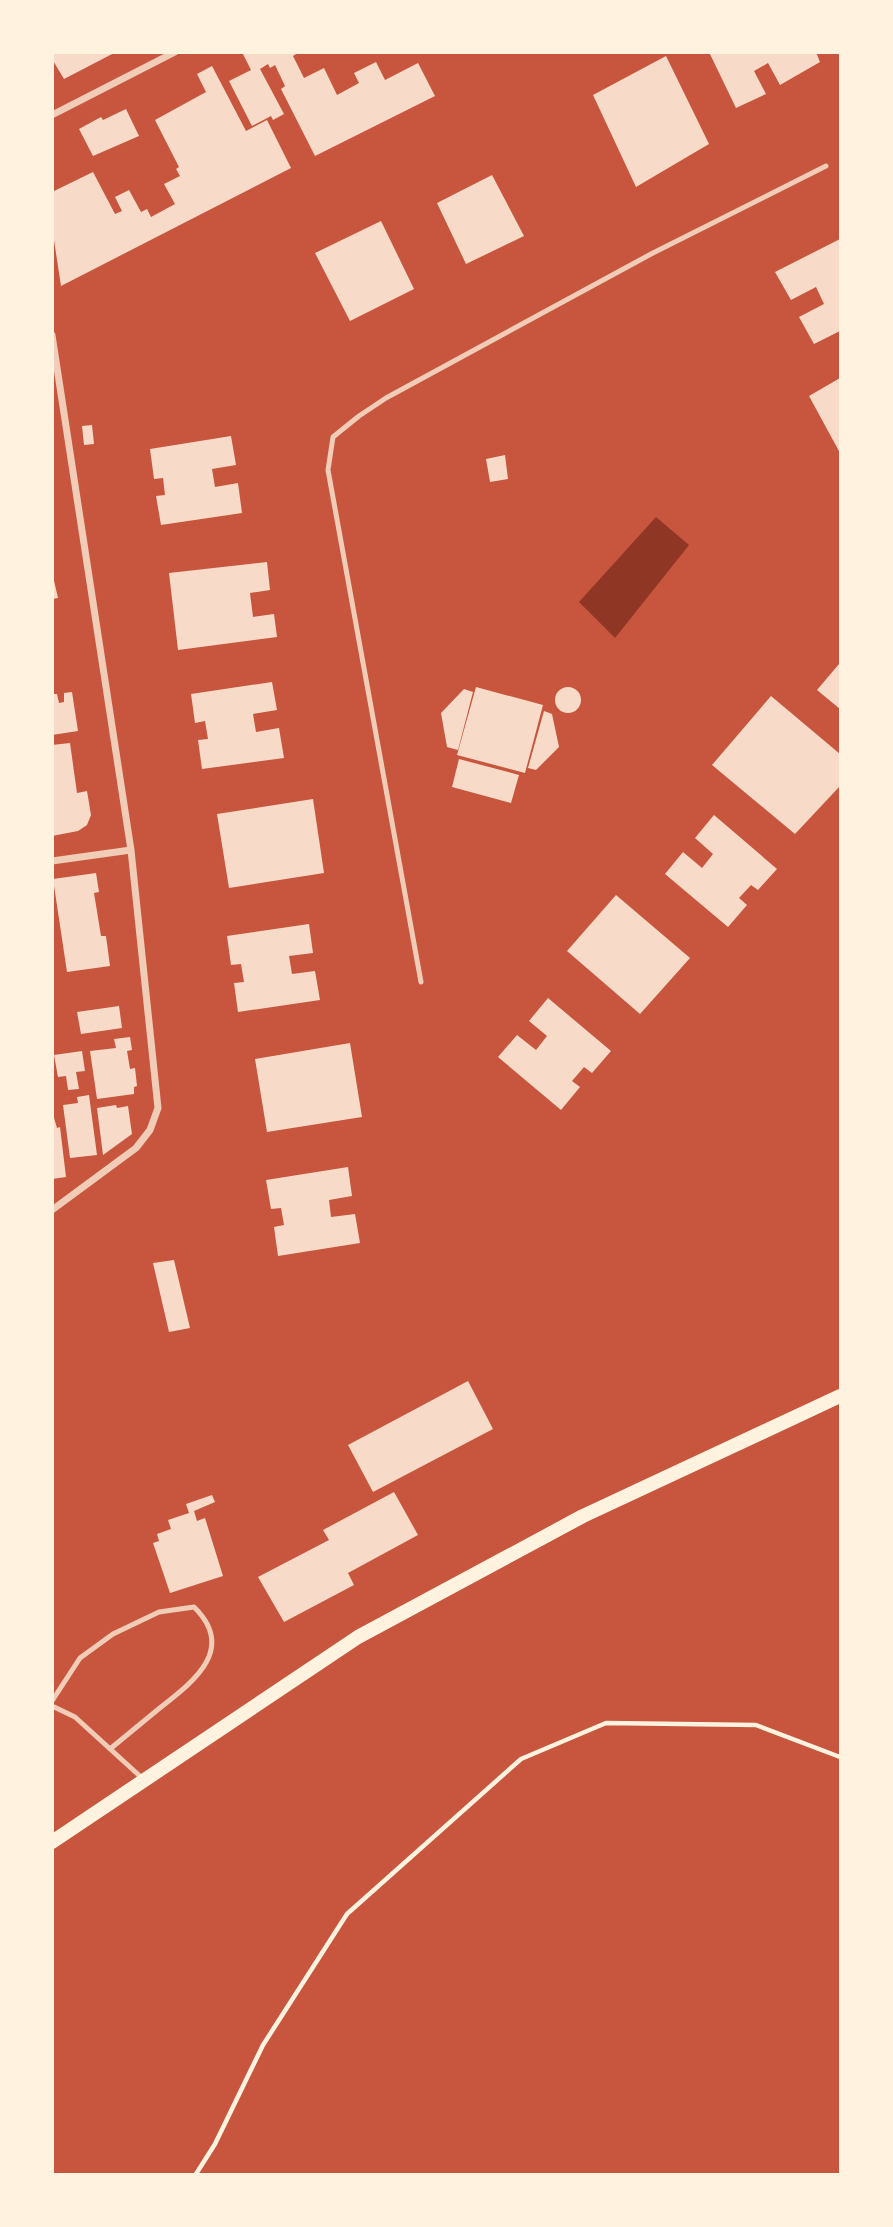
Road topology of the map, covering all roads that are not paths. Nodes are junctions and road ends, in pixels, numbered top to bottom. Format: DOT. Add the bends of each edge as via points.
graph roads {
  1 [pos="175,52"];
  2 [pos="52,115"];
  3 [pos="825,166"];
  4 [pos="52,335"];
  5 [pos="131,850"];
  6 [pos="52,861"];
  7 [pos="421,982"];
  8 [pos="52,1210"];
  9 [pos="841,1396"];
  10 [pos="52,1703"];
  11 [pos="110,1749"];
  12 [pos="143,1779"];
  13 [pos="52,1842"];
  1 -- 2 [label="street"];
  3 -- 7 [label="lane" via="398,391 333,437 328,470"];
  4 -- 5 [label="street"];
  5 -- 6 [label="street"];
  5 -- 8 [label="street" via="158,1108 136,1149"];
  9 -- 12 [label="main road" via="583,1516 358,1637"];
  10 -- 11 [label="lane"];
  10 -- 11 [label="lane" via="79,1658 113,1634 159,1612 194,1607 211,1637 210,1656 201,1674"];
  11 -- 12 [label="lane"];
  12 -- 13 [label="main road"];
}
